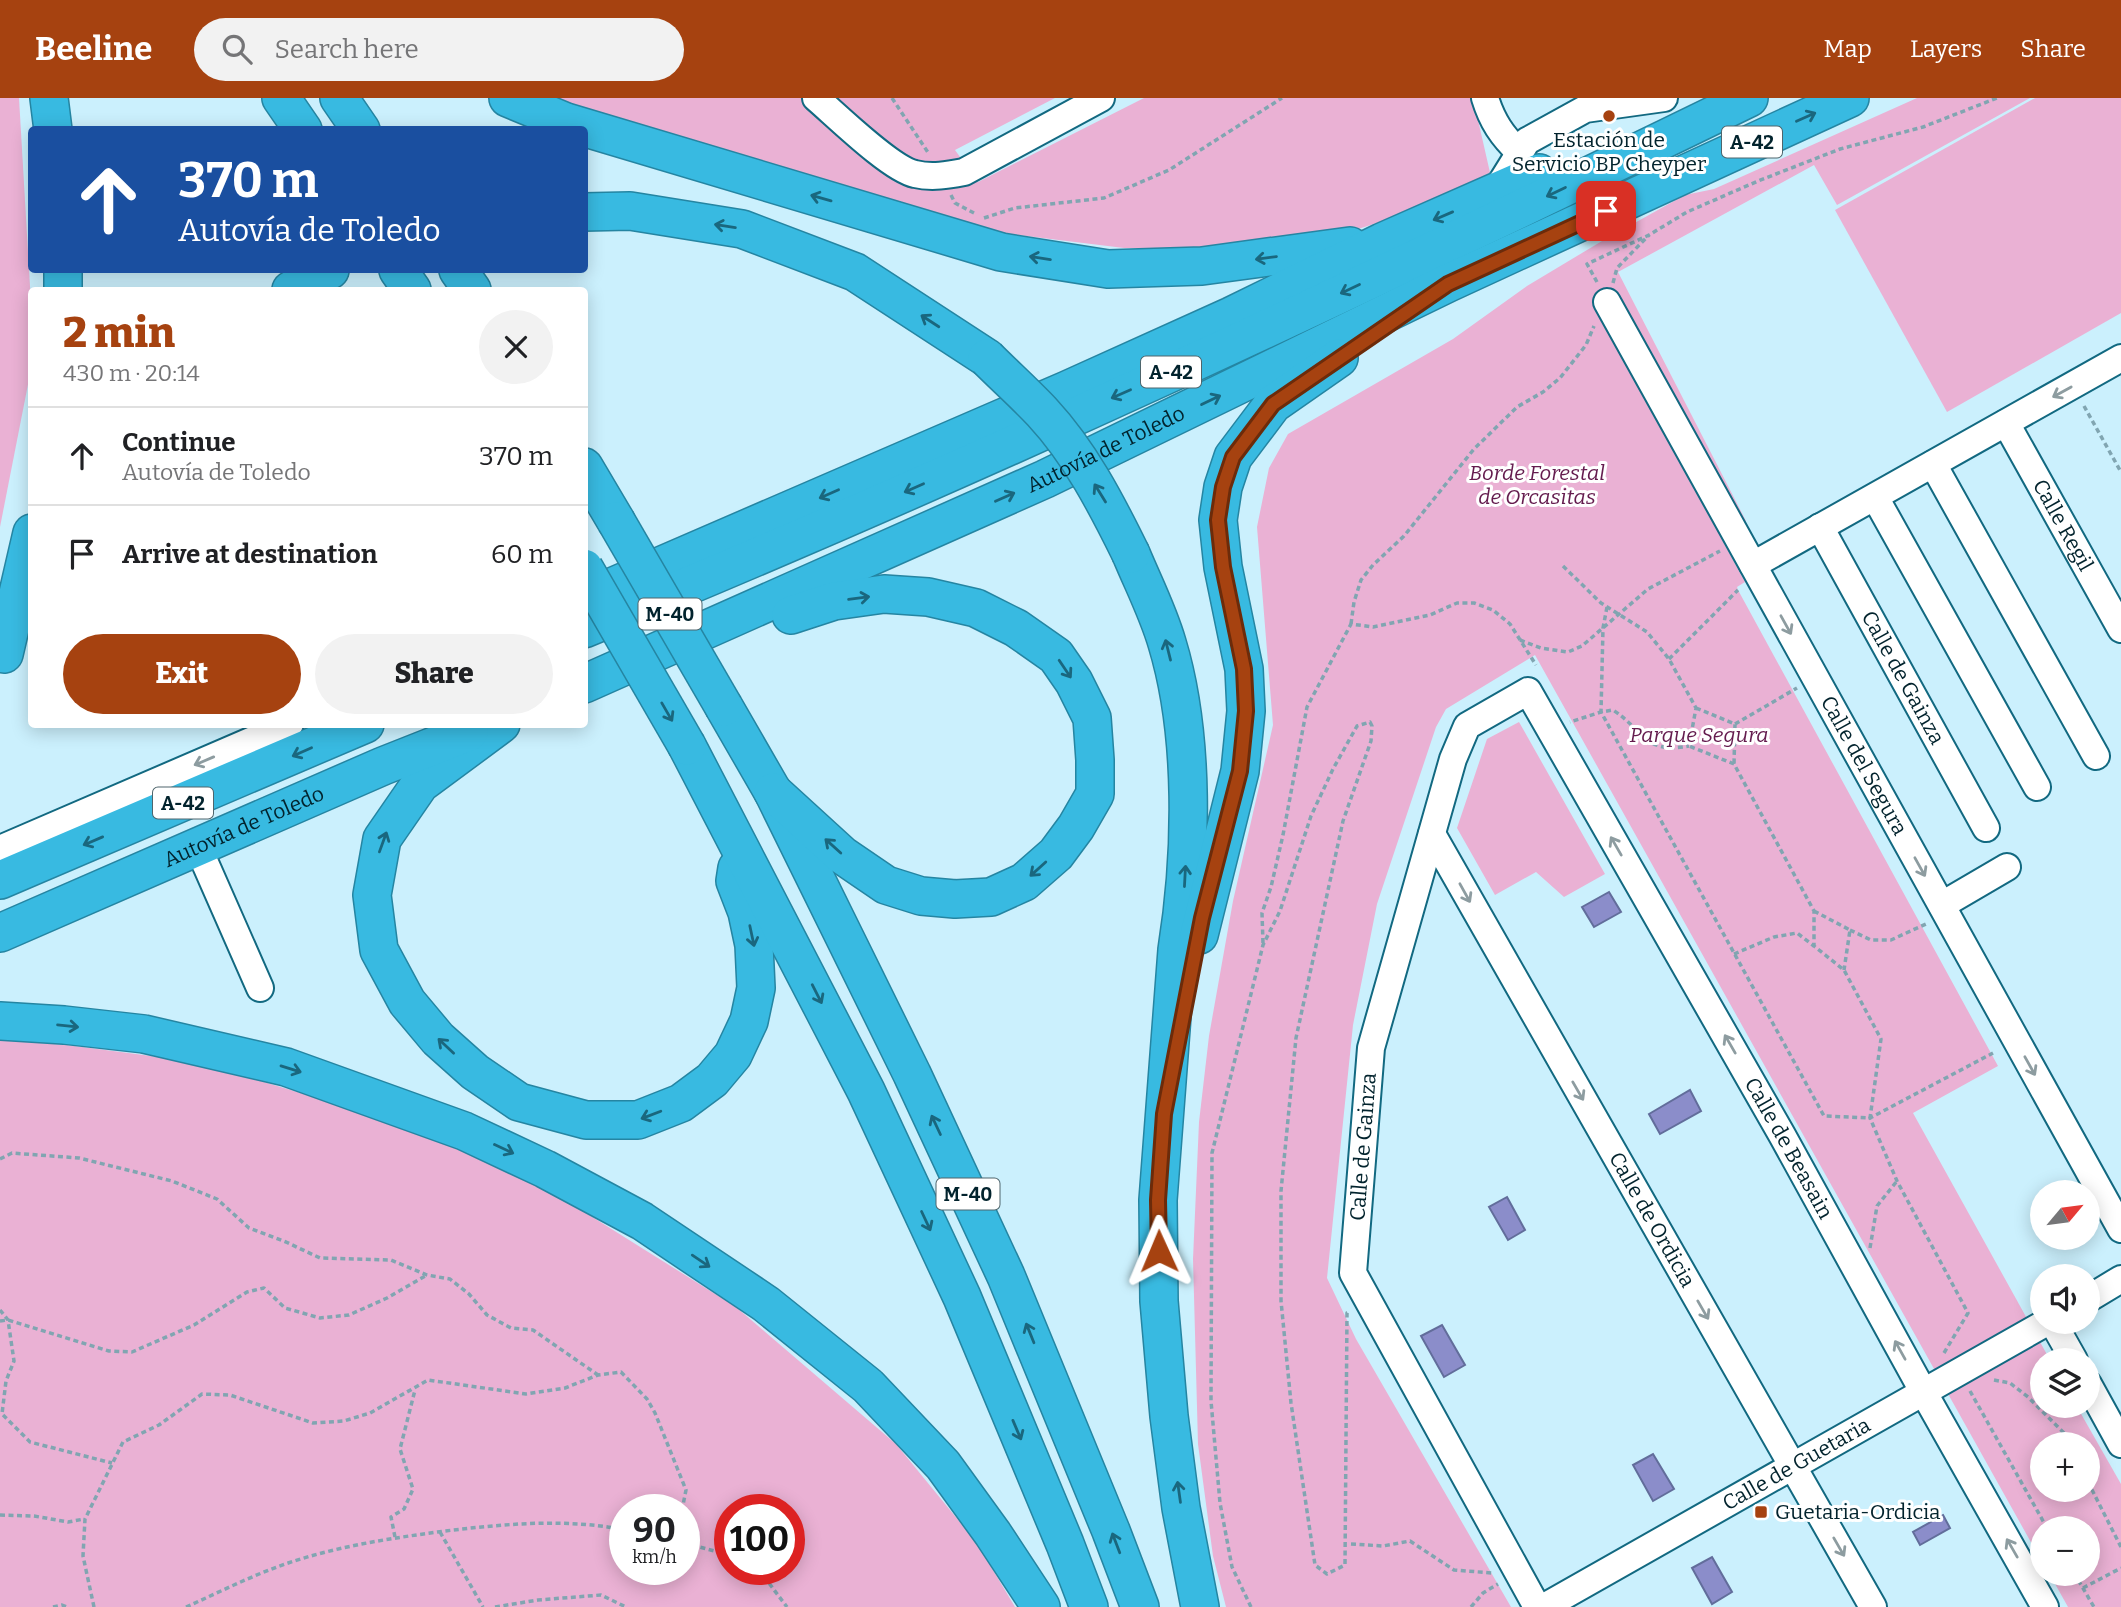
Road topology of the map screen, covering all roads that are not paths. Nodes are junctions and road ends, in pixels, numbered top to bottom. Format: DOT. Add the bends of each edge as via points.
graph roads {
  1 [pos="49,98"];
  2 [pos="281,98"];
  3 [pos="339,98"];
  4 [pos="508,98"];
  5 [pos="816,98"];
  6 [pos="1101,98"];
  7 [pos="1485,98"];
  8 [pos="1706,98"];
  9 [pos="1749,98"];
  10 [pos="1850,98"];
  11 [pos="1648,99"];
  12 [pos="1573,106"];
  13 [pos="52,126"];
  14 [pos="300,126"];
  15 [pos="358,126"];
  16 [pos="579,126"];
  17 [pos="588,129"];
  18 [pos="1520,153"];
  19 [pos="1494,194"];
  20 [pos="588,212"];
  21 [pos="1382,242"];
  22 [pos="324,273"];
  23 [pos="1448,284"];
  24 [pos="297,287"];
  25 [pos="1601,310"];
  26 [pos="2121,358"];
  27 [pos="2006,423"];
  28 [pos="1933,464"];
  29 [pos="588,474"];
  30 [pos="1875,497"];
  31 [pos="1820,527"];
  32 [pos="28,550"];
  33 [pos="1753,565"];
  34 [pos="588,575"];
  35 [pos="588,597"];
  36 [pos="28,607"];
  37 [pos="588,627"];
  38 [pos="2121,629"];
  39 [pos="2,659"];
  40 [pos="588,682"];
  41 [pos="588,683"];
  42 [pos="1528,691"];
  43 [pos="281,728"];
  44 [pos="356,728"];
  45 [pos="478,728"];
  46 [pos="496,728"];
  47 [pos="2096,757"];
  48 [pos="2037,787"];
  49 [pos="773,792"];
  50 [pos="1986,828"];
  51 [pos="1432,834"];
  52 [pos="741,846"];
  53 [pos="198,847"];
  54 [pos="0,849"];
  55 [pos="2007,867"];
  56 [pos="0,880"];
  57 [pos="1944,909"];
  58 [pos="0,933"];
  59 [pos="260,988"];
  60 [pos="0,1021"];
  61 [pos="1164,1114"];
  62 [pos="2121,1229"];
  63 [pos="2121,1279"];
  64 [pos="2100,1292"];
  65 [pos="2030,1329"];
  66 [pos="1924,1392"];
  67 [pos="2100,1406"];
  68 [pos="2121,1444"];
  69 [pos="1793,1467"];
  70 [pos="1041,1607"];
  71 [pos="1089,1607"];
  72 [pos="1140,1607"];
  73 [pos="1200,1607"];
  74 [pos="1537,1607"];
  75 [pos="1545,1607"];
  76 [pos="1873,1607"];
  77 [pos="2045,1607"];
  1 -- 13 [label="highway"];
  2 -- 14 [label="highway"];
  3 -- 15 [label="highway"];
  16 -- 4 [label="highway, one-way"];
  5 -- 6 [label="street" via="886,158 913,174 940,176 964,172"];
  7 -- 18 [label="street" via="1502,136"];
  8 -- 19 [label="highway"];
  9 -- 37 [label="highway, Autovía de Toledo / A-42, one-way" via="1216,351 774,551"];
  23 -- 10 [label="highway, Autovía de Toledo / A-42, one-way"];
  11 -- 12 [label="street" via="1586,109"];
  12 -- 18 [label="street" via="1527,141"];
  21 -- 17 [label="highway, one-way" via="1202,266 1108,269 1001,252"];
  18 -- 19 [label="street"];
  19 -- 21 [label="highway, one-way"];
  61 -- 20 [label="highway, one-way, bridge" via="1183,915 1188,800 1178,694 1167,642 1104,498 1043,413 987,358 855,272 742,229 630,211"];
  21 -- 35 [label="highway, one-way" via="1079,385"];
  22 -- 24 [label="highway"];
  40 -- 23 [label="highway, Autovía de Toledo / A-42, one-way" via="1045,479"];
  23 -- 61 [label="highway" via="1273,404 1233,457 1226,477 1218,520 1244,669 1244,735 1240,771 1202,918"];
  25 -- 33 [label="street, Calle del Segura"];
  26 -- 27 [label="street, one-way"];
  27 -- 28 [label="street"];
  27 -- 38 [label="street, Calle Regil"];
  28 -- 30 [label="street"];
  28 -- 47 [label="street"];
  29 -- 49 [label="highway, M-40, bridge"];
  30 -- 31 [label="street"];
  30 -- 48 [label="street"];
  31 -- 33 [label="street"];
  31 -- 50 [label="street, Calle de Gainza"];
  32 -- 39 [label="highway"];
  33 -- 57 [label="street, Calle del Segura, one-way"];
  34 -- 52 [label="highway, M-40, one-way, bridge"];
  36 -- 39 [label="highway"];
  41 -- 49 [label="highway, one-way" via="834,601 928,597 976,608 1056,656 1092,718 1095,794 1056,853 1024,882 991,897 920,896 886,885 842,855"];
  42 -- 51 [label="street, Calle de Gainza" via="1467,726"];
  66 -- 42 [label="street, Calle de Beasain, one-way"];
  43 -- 54 [label="street, one-way"];
  44 -- 56 [label="highway, A-42, one-way"];
  45 -- 53 [label="highway, Autovía de Toledo / A-42"];
  52 -- 46 [label="highway, one-way" via="736,881 754,944 755,997 733,1055 712,1080 681,1103 638,1120 586,1120 519,1102 438,1039 407,1002 379,950 372,895 382,839 420,784"];
  72 -- 49 [label="highway, M-40, one-way" via="1006,1276"];
  51 -- 69 [label="street, Calle de Ordicia, one-way"];
  51 -- 74 [label="street, Calle de Gainza" via="1371,1048 1353,1273"];
  52 -- 71 [label="highway, M-40, one-way" via="866,1091 939,1249"];
  53 -- 58 [label="highway, Autovía de Toledo / A-42"];
  53 -- 59 [label="street"];
  55 -- 57 [label="street"];
  57 -- 62 [label="street, Calle del Segura, one-way"];
  60 -- 70 [label="highway, one-way" via="144,1034 286,1067 464,1131 642,1222 766,1304 868,1386 943,1465"];
  73 -- 61 [label="highway, one-way" via="1170,1429 1159,1301 1158,1200"];
  63 -- 64 [label="street"];
  65 -- 66 [label="street, Calle de Guetaria" via="1949,1360"];
  66 -- 69 [label="street, Calle de Guetaria"];
  77 -- 66 [label="street, Calle de Beasain, one-way"];
  67 -- 68 [label="street"];
  69 -- 75 [label="street, Calle de Guetaria"];
  69 -- 76 [label="street, Calle de Ordicia, one-way"];
}
